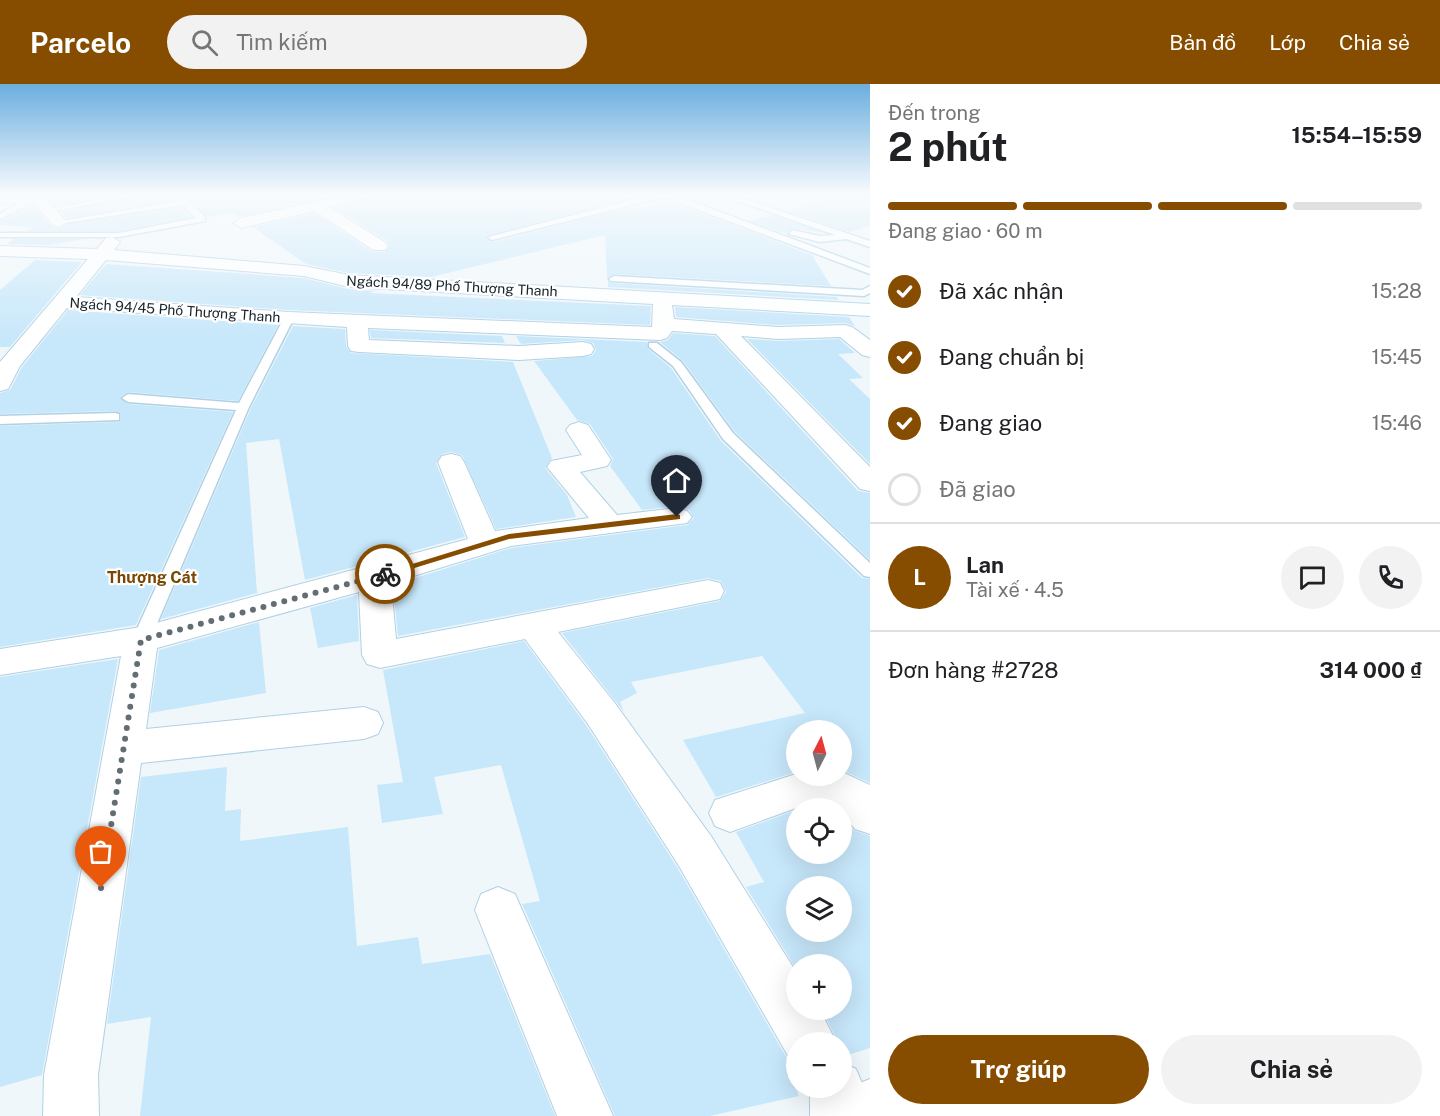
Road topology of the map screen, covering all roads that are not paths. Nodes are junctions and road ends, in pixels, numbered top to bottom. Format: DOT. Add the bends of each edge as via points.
graph roads {
  1 [pos="111,243"];
  2 [pos="375,243"];
  3 [pos="795,243"];
  4 [pos="379,246"];
  5 [pos="0,251"];
  6 [pos="100,255"];
  7 [pos="870,271"];
  8 [pos="614,279"];
  9 [pos="870,289"];
  10 [pos="662,297"];
  11 [pos="61,302"];
  12 [pos="870,310"];
  13 [pos="289,318"];
  14 [pos="724,331"];
  15 [pos="659,334"];
  16 [pos="870,350"];
  17 [pos="0,384"];
  18 [pos="128,398"];
  19 [pos="243,407"];
  20 [pos="115,417"];
  21 [pos="0,420"];
  22 [pos="579,430"];
  23 [pos="451,462"];
  24 [pos="870,483"];
  25 [pos="677,517"];
  26 [pos="610,525"];
  27 [pos="485,544"];
  28 [pos="870,572"];
  29 [pos="374,577"];
  30 [pos="708,591"];
  31 [pos="533,625"];
  32 [pos="141,640"];
  33 [pos="0,662"];
  34 [pos="364,723"];
  35 [pos="124,748"];
  36 [pos="730,813"];
  37 [pos="870,815"];
  38 [pos="498,910"];
  39 [pos="804,1032"];
  40 [pos="837,1098"];
  41 [pos="870,1107"];
  42 [pos="71,1116"];
  43 [pos="585,1116"];
  44 [pos="838,1116"];
  45 [pos="848,1116"];
  1 -- 6 [label="street"];
  2 -- 4 [label="street"];
  3 -- 7 [label="lane"];
  5 -- 6 [label="street, Ngách 94/89 Phố Thượng Thanh"];
  6 -- 10 [label="street, Ngách 94/89 Phố Thượng Thanh" via="304,272 349,282"];
  6 -- 11 [label="street"];
  8 -- 9 [label="lane" via="864,293"];
  10 -- 12 [label="street, Ngách 94/89 Phố Thượng Thanh"];
  10 -- 15 [label="street"];
  11 -- 13 [label="street, Ngách 94/45 Phố Thượng Thanh"];
  11 -- 17 [label="street" via="10,364"];
  13 -- 15 [label="street, Ngách 94/45 Phố Thượng Thanh" via="357,322 359,346 519,353"];
  13 -- 19 [label="lane"];
  14 -- 15 [label="street"];
  14 -- 16 [label="street" via="845,331"];
  14 -- 24 [label="street"];
  15 -- 28 [label="lane" via="728,436"];
  18 -- 19 [label="lane"];
  19 -- 32 [label="lane"];
  20 -- 21 [label="lane"];
  22 -- 26 [label="street" via="598,460 561,467"];
  23 -- 27 [label="street"];
  25 -- 26 [label="street"];
  26 -- 27 [label="street" via="509,537"];
  27 -- 29 [label="street"];
  29 -- 31 [label="street" via="380,655"];
  29 -- 32 [label="street"];
  30 -- 31 [label="street"];
  31 -- 39 [label="street" via="601,713 695,851"];
  32 -- 33 [label="street"];
  32 -- 35 [label="street"];
  34 -- 35 [label="street"];
  35 -- 42 [label="street" via="71,1075"];
  36 -- 37 [label="street" via="798,791 826,789 851,795"];
  38 -- 43 [label="street"];
  40 -- 44 [label="street"];
  41 -- 45 [label="street"];
}
